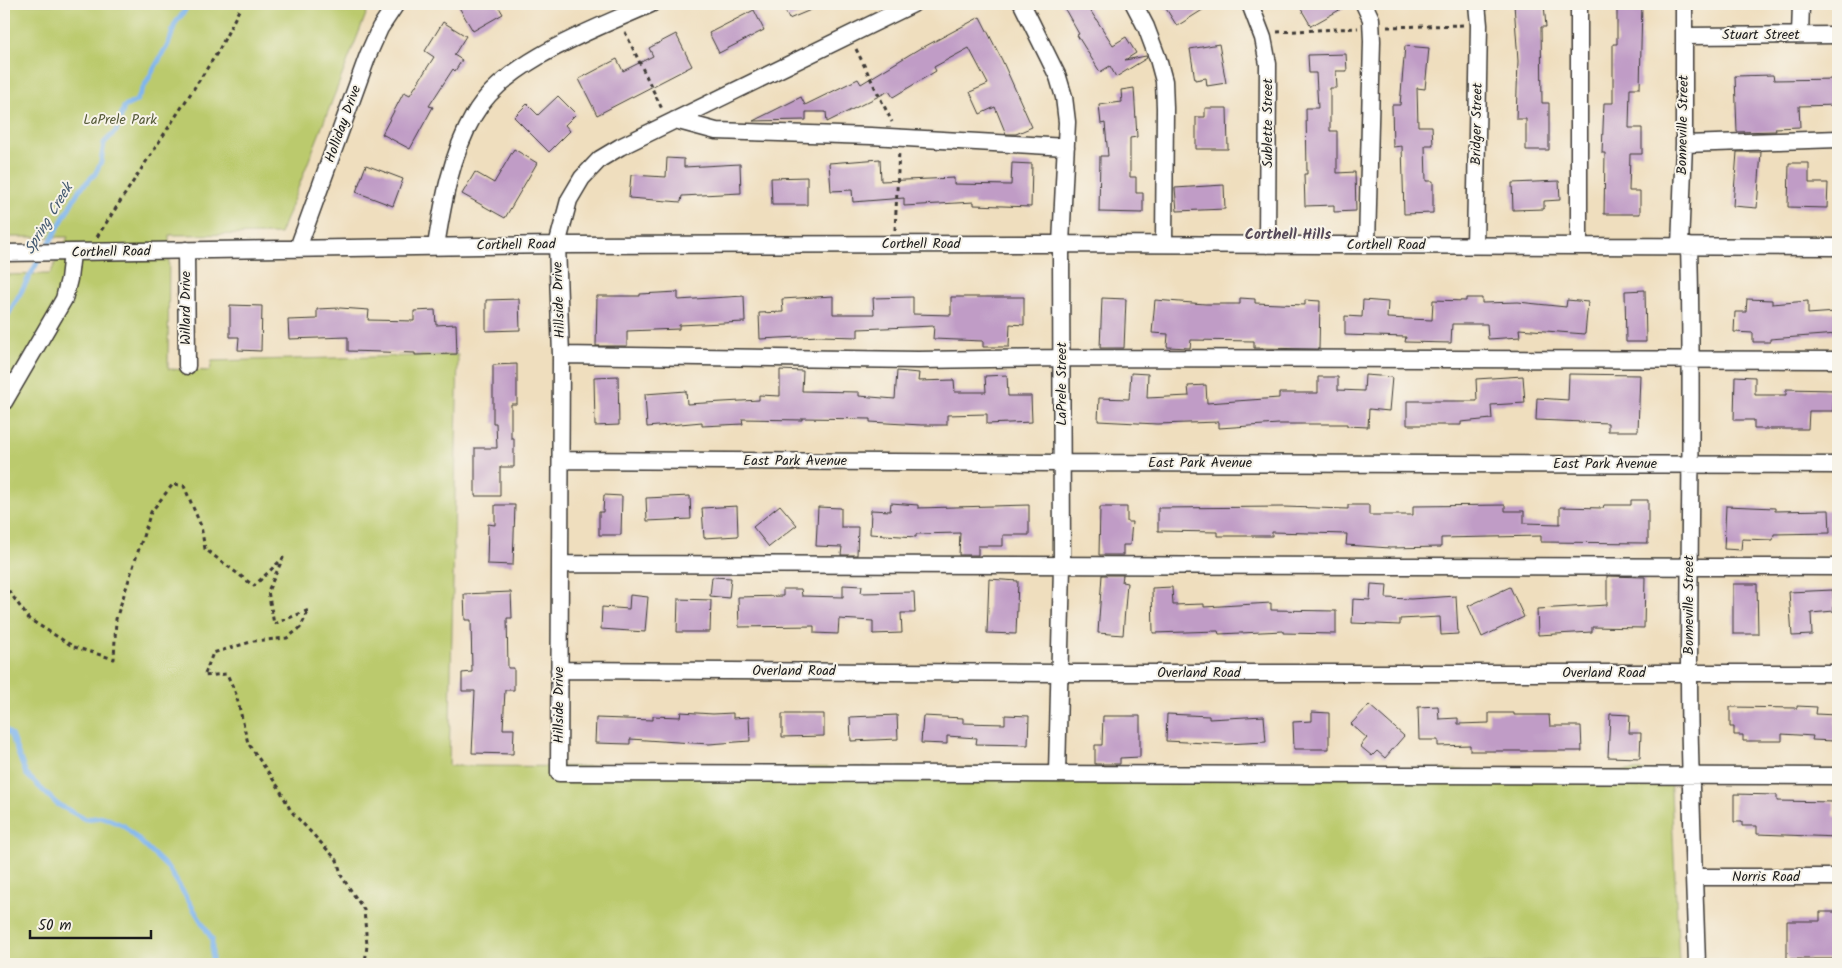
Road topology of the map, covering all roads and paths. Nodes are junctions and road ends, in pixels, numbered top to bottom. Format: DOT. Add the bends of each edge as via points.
graph roads {
  1 [pos="242,4"];
  2 [pos="396,4"];
  3 [pos="651,4"];
  4 [pos="913,4"];
  5 [pos="1022,4"];
  6 [pos="1134,4"];
  7 [pos="1250,4"];
  8 [pos="1364,4"];
  9 [pos="1477,4"];
  10 [pos="1580,4"];
  11 [pos="1684,4"];
  12 [pos="1801,4"];
  13 [pos="618,18"];
  14 [pos="1800,35"];
  15 [pos="1838,35"];
  16 [pos="1684,36"];
  17 [pos="672,122"];
  18 [pos="1838,139"];
  19 [pos="1684,144"];
  20 [pos="1066,146"];
  21 [pos="1061,244"];
  22 [pos="1164,244"];
  23 [pos="557,245"];
  24 [pos="1267,245"];
  25 [pos="1367,245"];
  26 [pos="1475,245"];
  27 [pos="436,246"];
  28 [pos="1579,246"];
  29 [pos="1685,246"];
  30 [pos="1838,247"];
  31 [pos="298,248"];
  32 [pos="186,250"];
  33 [pos="80,252"];
  34 [pos="5,253"];
  35 [pos="561,355"];
  36 [pos="1062,358"];
  37 [pos="1692,360"];
  38 [pos="1838,360"];
  39 [pos="187,366"];
  40 [pos="4,402"];
  41 [pos="561,460"];
  42 [pos="1062,463"];
  43 [pos="1690,464"];
  44 [pos="1838,465"];
  45 [pos="560,564"];
  46 [pos="1062,566"];
  47 [pos="1689,566"];
  48 [pos="1838,568"];
  49 [pos="4,584"];
  50 [pos="559,670"];
  51 [pos="1060,673"];
  52 [pos="1689,673"];
  53 [pos="1838,674"];
  54 [pos="1057,774"];
  55 [pos="1690,776"];
  56 [pos="1838,776"];
  57 [pos="1838,877"];
  58 [pos="1694,878"];
  59 [pos="365,964"];
  60 [pos="1697,964"];
  1 -- 33 [label="path" via="219,50"];
  2 -- 31 [label="street, Holliday Drive" via="368,55"];
  3 -- 13 [label="street"];
  4 -- 17 [label="street, Hillside Drive"];
  5 -- 20 [label="street, LaPrele Street" via="1060,84 1064,98"];
  6 -- 22 [label="street" via="1146,27 1164,81"];
  7 -- 24 [label="street, Sublette Street" via="1263,38 1268,64"];
  8 -- 25 [label="street" via="1371,19 1372,41"];
  9 -- 26 [label="street, Bridger Street"];
  10 -- 28 [label="street"];
  11 -- 16 [label="street, Bonneville Street"];
  12 -- 14 [label="street"];
  13 -- 17 [label="path"];
  13 -- 27 [label="street" via="538,58 492,91 474,114 460,145 444,196"];
  14 -- 15 [label="street, Stuart Street"];
  14 -- 16 [label="street, Stuart Street"];
  16 -- 19 [label="street, Bonneville Street"];
  17 -- 20 [label="street" via="716,130"];
  17 -- 23 [label="street, Hillside Drive" via="600,159 582,178 570,200"];
  18 -- 19 [label="street"];
  19 -- 29 [label="street, Bonneville Street"];
  20 -- 21 [label="street, LaPrele Street"];
  21 -- 22 [label="street, Corthell Road"];
  21 -- 23 [label="street, Corthell Road"];
  21 -- 36 [label="street, LaPrele Street"];
  22 -- 24 [label="street, Corthell Road"];
  23 -- 27 [label="street, Corthell Road"];
  23 -- 35 [label="street, Hillside Drive"];
  24 -- 25 [label="street, Corthell Road"];
  25 -- 26 [label="street, Corthell Road"];
  26 -- 28 [label="street, Corthell Road"];
  27 -- 31 [label="street, Corthell Road"];
  28 -- 29 [label="street, Corthell Road"];
  29 -- 30 [label="street, Corthell Road"];
  29 -- 37 [label="street, Bonneville Street"];
  31 -- 32 [label="street, Corthell Road"];
  32 -- 33 [label="street, Corthell Road"];
  32 -- 39 [label="street, Willard Drive"];
  33 -- 34 [label="street, Corthell Road"];
  33 -- 40 [label="street" via="64,299"];
  35 -- 36 [label="street" via="918,360"];
  35 -- 41 [label="street, Hillside Drive"];
  36 -- 37 [label="street"];
  36 -- 42 [label="street, LaPrele Street"];
  37 -- 38 [label="street"];
  37 -- 43 [label="street, Bonneville Street"];
  41 -- 42 [label="street, East Park Avenue"];
  41 -- 45 [label="street, Hillside Drive"];
  42 -- 43 [label="street, East Park Avenue"];
  42 -- 46 [label="street, LaPrele Street"];
  43 -- 44 [label="street, East Park Avenue"];
  43 -- 47 [label="street, Bonneville Street"];
  45 -- 46 [label="street"];
  45 -- 50 [label="street, Hillside Drive"];
  46 -- 47 [label="street"];
  46 -- 51 [label="street, LaPrele Street"];
  47 -- 48 [label="street"];
  47 -- 52 [label="street, Bonneville Street"];
  49 -- 59 [label="path" via="29,619 74,647 114,659 116,619 151,512 173,484 184,486 201,526 205,549 254,586 283,558 268,592 274,624 309,610 300,628 287,638 254,641 213,653 204,676 227,674 236,694 248,743 291,811 337,860 342,878 364,910"];
  50 -- 51 [label="street, Overland Road"];
  50 -- 54 [label="street, Hillside Drive" via="559,773"];
  51 -- 52 [label="street, Overland Road"];
  51 -- 54 [label="street, LaPrele Street"];
  52 -- 53 [label="street, Overland Road"];
  52 -- 55 [label="street, Bonneville Street"];
  54 -- 55 [label="street"];
  55 -- 56 [label="street"];
  55 -- 58 [label="street, Bonneville Street"];
  57 -- 58 [label="street, Norris Road"];
  58 -- 60 [label="street, Bonneville Street"];
}
